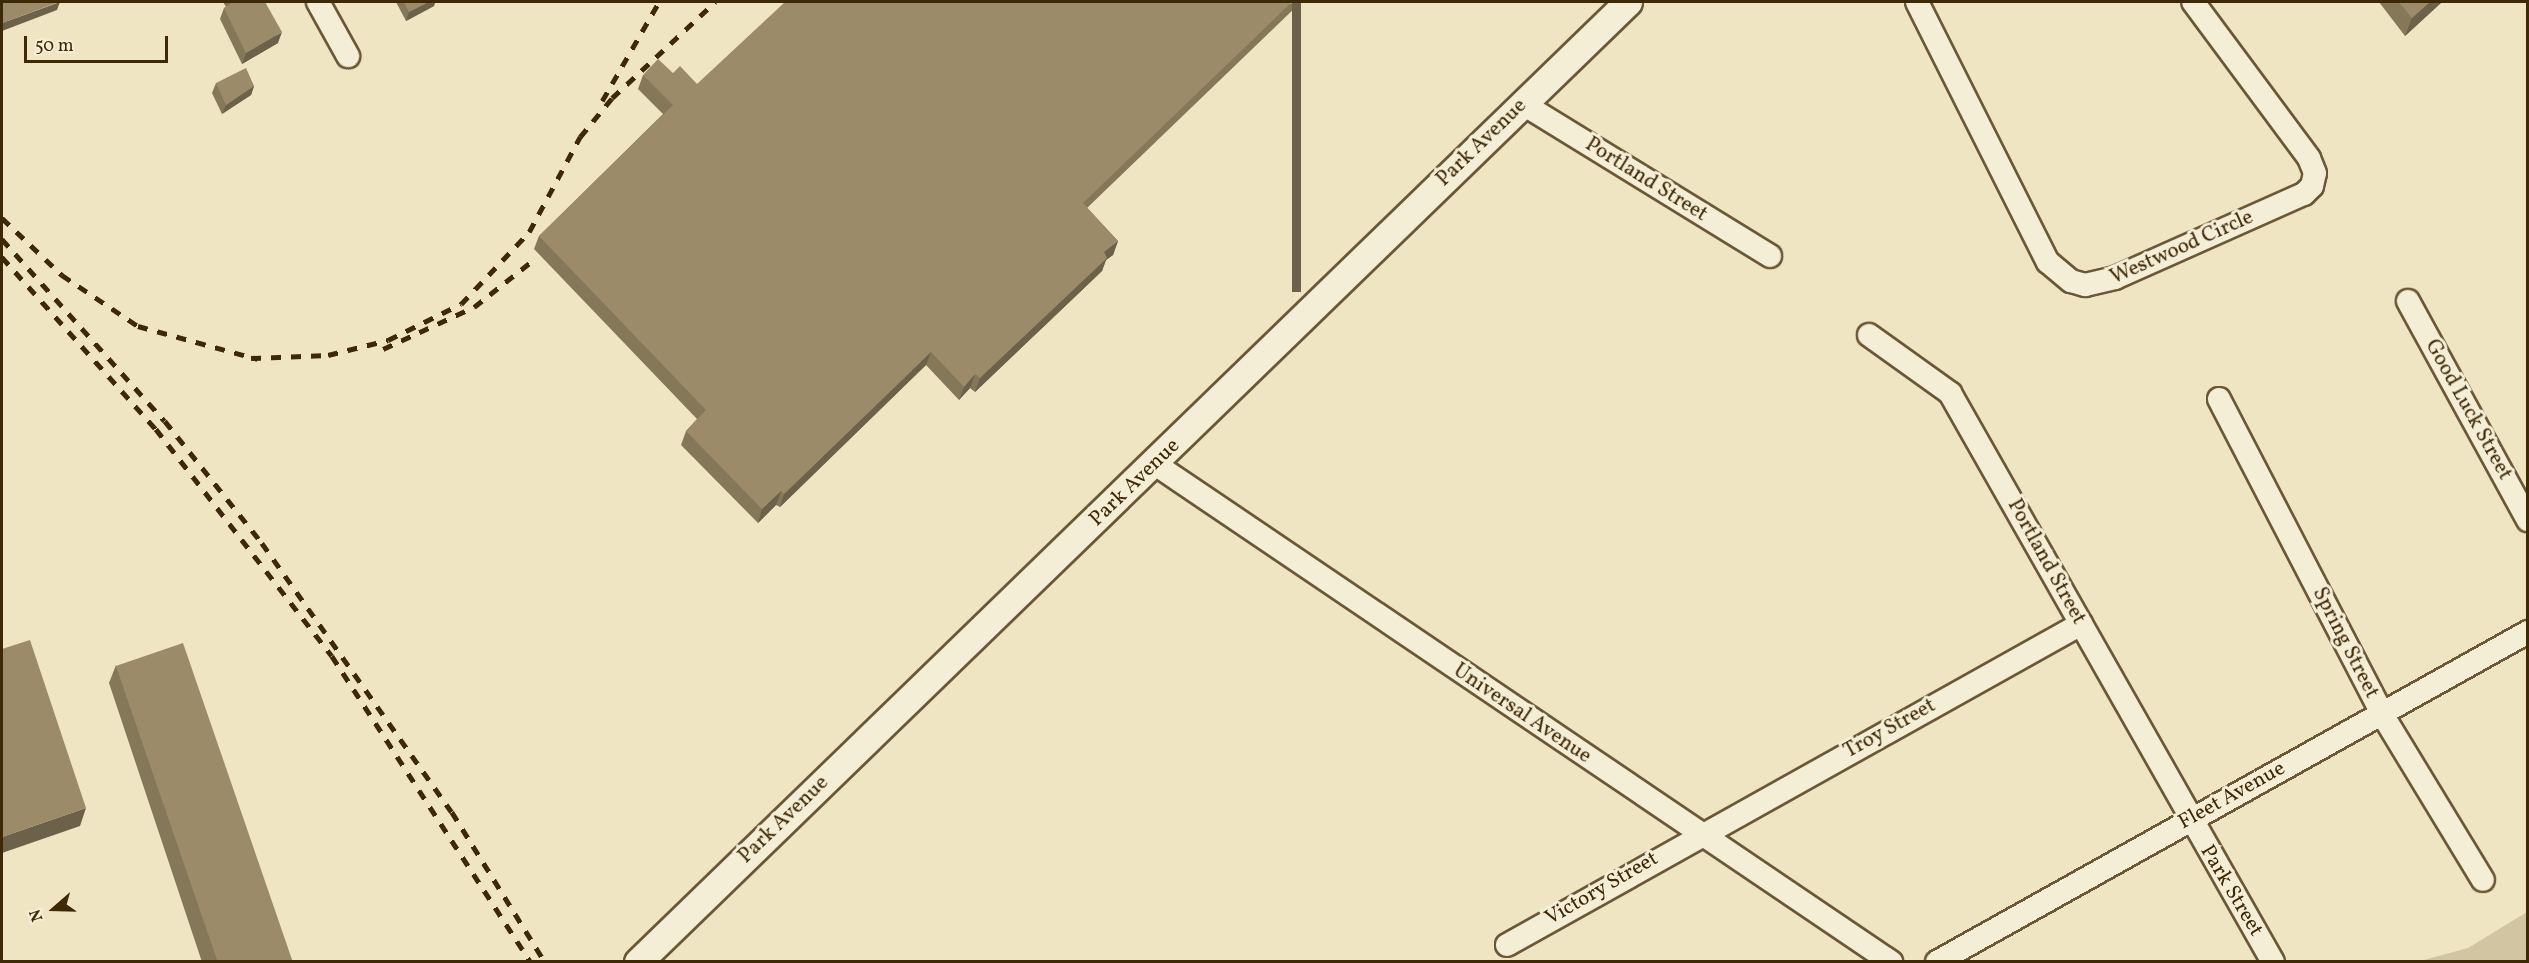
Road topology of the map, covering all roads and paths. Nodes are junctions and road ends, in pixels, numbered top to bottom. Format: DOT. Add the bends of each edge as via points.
graph roads {
  1 [pos="318,2"];
  2 [pos="1628,2"];
  3 [pos="1917,2"];
  4 [pos="2193,2"];
  5 [pos="348,56"];
  6 [pos="1522,104"];
  7 [pos="1770,256"];
  8 [pos="2408,301"];
  9 [pos="1869,335"];
  10 [pos="2219,399"];
  11 [pos="1155,464"];
  12 [pos="2528,520"];
  13 [pos="2081,624"];
  14 [pos="2528,632"];
  15 [pos="2382,714"];
  16 [pos="2189,820"];
  17 [pos="1698,834"];
  18 [pos="2483,879"];
  19 [pos="1507,945"];
  20 [pos="638,962"];
  21 [pos="1891,962"];
  22 [pos="1937,962"];
  23 [pos="2273,962"];
  1 -- 5 [label="street"];
  2 -- 6 [label="street, Park Avenue"];
  3 -- 4 [label="street, Westwood Circle" via="2048,262 2071,281 2085,285 2115,278 2304,194 2312,186 2315,173 2309,158"];
  6 -- 7 [label="street, Portland Street"];
  6 -- 11 [label="street, Park Avenue"];
  8 -- 12 [label="street, Good Luck Street"];
  9 -- 13 [label="street, Portland Street" via="1950,393"];
  10 -- 15 [label="street, Spring Street"];
  11 -- 17 [label="street, Universal Avenue"];
  11 -- 20 [label="street, Park Avenue"];
  13 -- 16 [label="street, Portland Street"];
  13 -- 17 [label="street, Troy Street"];
  14 -- 15 [label="street, Fleet Avenue"];
  15 -- 16 [label="street, Fleet Avenue"];
  15 -- 18 [label="street, Spring Street"];
  16 -- 22 [label="street, Fleet Avenue"];
  16 -- 23 [label="street, Park Street"];
  17 -- 19 [label="street, Victory Street"];
  17 -- 21 [label="street, Universal Avenue"];
}
